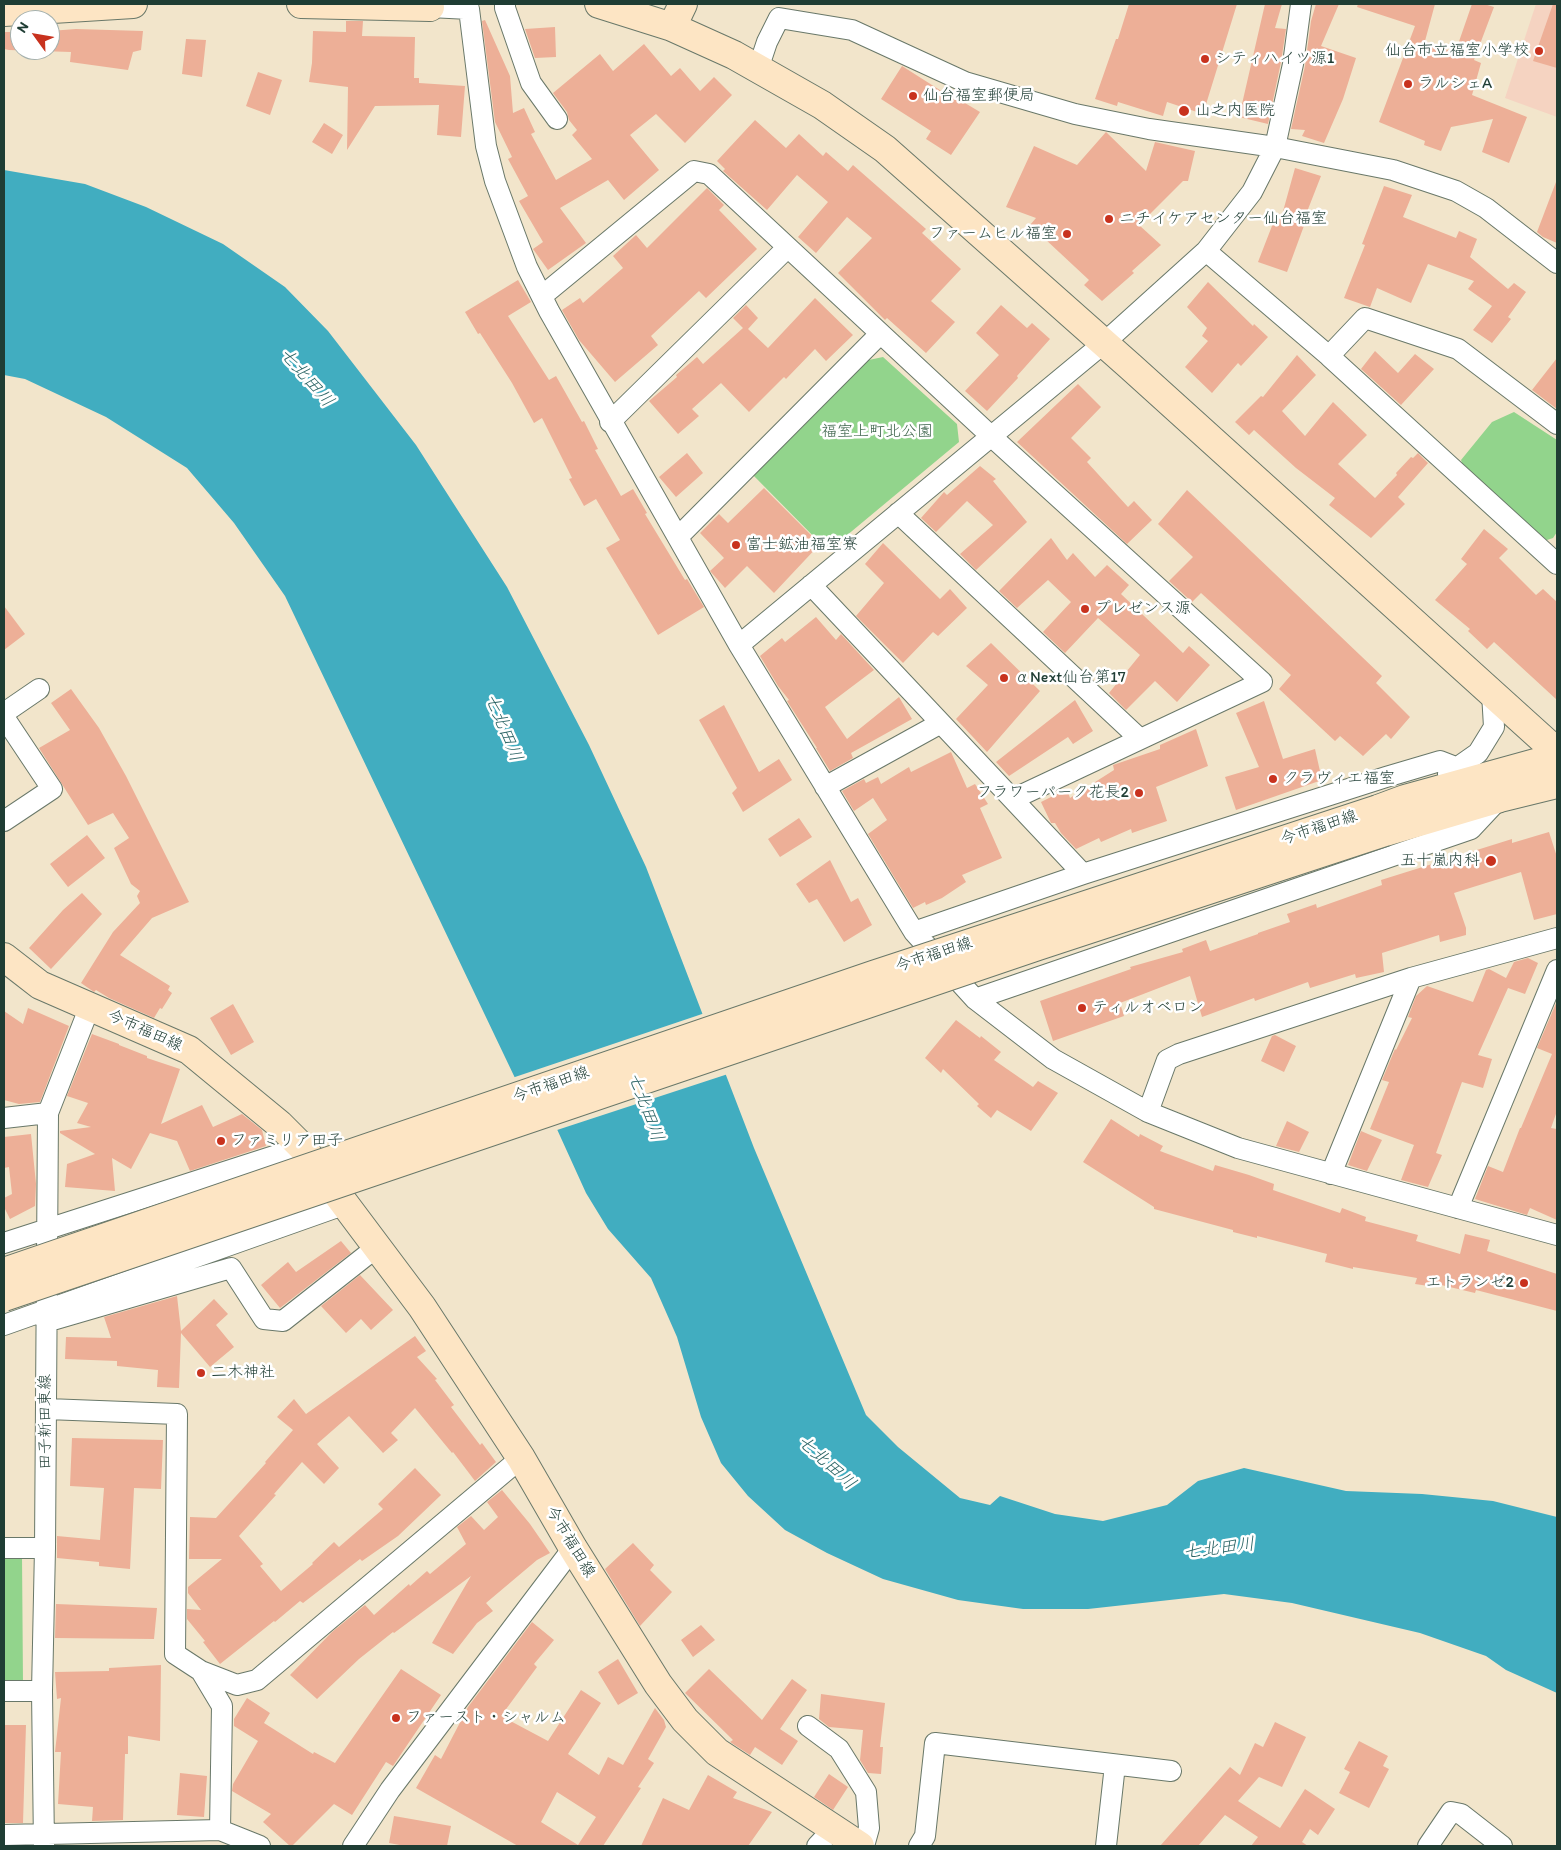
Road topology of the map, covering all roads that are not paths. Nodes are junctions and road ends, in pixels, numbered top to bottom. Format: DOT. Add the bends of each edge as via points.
graph roads {
  1 [pos="133,4"];
  2 [pos="301,4"];
  3 [pos="505,4"];
  4 [pos="599,4"];
  5 [pos="1300,4"];
  6 [pos="430,7"];
  7 [pos="4,12"];
  8 [pos="678,16"];
  9 [pos="758,68"];
  10 [pos="557,119"];
  11 [pos="1275,147"];
  12 [pos="787,248"];
  13 [pos="1206,251"];
  14 [pos="1557,263"];
  15 [pos="542,296"];
  16 [pos="880,334"];
  17 [pos="1104,343"];
  18 [pos="1329,356"];
  19 [pos="610,422"];
  20 [pos="1557,424"];
  21 [pos="992,437"];
  22 [pos="898,513"];
  23 [pos="678,537"];
  24 [pos="1557,564"];
  25 [pos="811,585"];
  26 [pos="739,645"];
  27 [pos="39,689"];
  28 [pos="1492,692"];
  29 [pos="4,715"];
  30 [pos="941,722"];
  31 [pos="1140,739"];
  32 [pos="1557,752"];
  33 [pos="1557,757"];
  34 [pos="1458,768"];
  35 [pos="1557,784"];
  36 [pos="825,787"];
  37 [pos="1500,798"];
  38 [pos="1013,799"];
  39 [pos="1405,799"];
  40 [pos="1381,820"];
  41 [pos="4,821"];
  42 [pos="1084,874"];
  43 [pos="914,932"];
  44 [pos="1557,938"];
  45 [pos="4,957"];
  46 [pos="1557,970"];
  47 [pos="1411,978"];
  48 [pos="975,999"];
  49 [pos="90,1006"];
  50 [pos="1148,1112"];
  51 [pos="48,1113"];
  52 [pos="4,1118"];
  53 [pos="302,1147"];
  54 [pos="1331,1174"];
  55 [pos="346,1204"];
  56 [pos="1458,1208"];
  57 [pos="47,1229"];
  58 [pos="1557,1236"];
  59 [pos="4,1243"];
  60 [pos="377,1247"];
  61 [pos="4,1272"];
  62 [pos="4,1297"];
  63 [pos="46,1316"];
  64 [pos="4,1325"];
  65 [pos="46,1409"];
  66 [pos="521,1458"];
  67 [pos="4,1548"];
  68 [pos="45,1548"];
  69 [pos="573,1548"];
  70 [pos="201,1671"];
  71 [pos="42,1690"];
  72 [pos="4,1691"];
  73 [pos="808,1726"];
  74 [pos="1115,1765"];
  75 [pos="1171,1771"];
  76 [pos="220,1830"];
  77 [pos="4,1835"];
  78 [pos="825,1838"];
  79 [pos="44,1841"];
  80 [pos="260,1846"];
  81 [pos="353,1846"];
  82 [pos="860,1846"];
  83 [pos="864,1846"];
  84 [pos="919,1846"];
  85 [pos="1106,1846"];
  86 [pos="1428,1846"];
  87 [pos="1502,1846"];
  1 -- 7 [label="main road"];
  2 -- 6 [label="main road"];
  3 -- 10 [label="street" via="530,83"];
  4 -- 8 [label="main road"];
  5 -- 11 [label="street" via="1293,64"];
  6 -- 15 [label="street" via="469,9 486,146 495,181 527,267"];
  8 -- 9 [label="main road"];
  9 -- 11 [label="street" via="779,18 852,30 965,82 1075,114 1149,129"];
  9 -- 17 [label="main road" via="822,105 884,149"];
  11 -- 13 [label="street" via="1252,192"];
  11 -- 14 [label="street" via="1393,170 1456,191 1486,208"];
  12 -- 15 [label="street" via="709,174 694,170"];
  12 -- 16 [label="street"];
  12 -- 19 [label="street"];
  13 -- 17 [label="street"];
  13 -- 18 [label="street"];
  15 -- 19 [label="street"];
  16 -- 21 [label="street"];
  16 -- 23 [label="street"];
  17 -- 21 [label="street"];
  17 -- 28 [label="main road"];
  18 -- 20 [label="street" via="1365,318 1458,349"];
  18 -- 24 [label="street"];
  19 -- 23 [label="street"];
  21 -- 22 [label="street"];
  21 -- 31 [label="street" via="1262,682"];
  22 -- 25 [label="street"];
  22 -- 31 [label="street"];
  23 -- 26 [label="street"];
  25 -- 26 [label="street"];
  25 -- 30 [label="street"];
  26 -- 36 [label="street"];
  27 -- 29 [label="street"];
  28 -- 32 [label="main road"];
  28 -- 34 [label="street" via="1494,728 1478,753"];
  29 -- 41 [label="street" via="52,789"];
  30 -- 36 [label="street"];
  30 -- 38 [label="street"];
  31 -- 38 [label="street"];
  33 -- 39 [label="main road, 今市福田線"];
  34 -- 39 [label="street"];
  34 -- 42 [label="street" via="1440,761"];
  35 -- 37 [label="main road, 今市福田線"];
  36 -- 43 [label="street"];
  37 -- 40 [label="main road, 今市福田線"];
  37 -- 48 [label="street" via="1471,829"];
  38 -- 42 [label="street"];
  39 -- 40 [label="main road, 今市福田線"];
  40 -- 61 [label="main road, 今市福田線, bridge" via="863,978"];
  40 -- 62 [label="main road, 今市福田線, bridge" via="1028,949"];
  42 -- 43 [label="street"];
  43 -- 48 [label="street"];
  44 -- 47 [label="street"];
  45 -- 49 [label="main road, 今市福田線" via="40,985"];
  46 -- 56 [label="street"];
  47 -- 50 [label="street" via="1167,1060"];
  47 -- 54 [label="street"];
  48 -- 50 [label="street" via="1053,1059"];
  49 -- 51 [label="street, 田子新田東線"];
  49 -- 53 [label="main road, 今市福田線" via="189,1050"];
  50 -- 54 [label="street" via="1238,1148"];
  51 -- 52 [label="street"];
  51 -- 57 [label="street, 田子新田東線"];
  53 -- 55 [label="main road, 今市福田線"];
  53 -- 57 [label="street"];
  54 -- 56 [label="street"];
  55 -- 60 [label="main road, 今市福田線"];
  55 -- 63 [label="street"];
  56 -- 58 [label="street"];
  57 -- 59 [label="street"];
  57 -- 63 [label="street, 田子新田東線"];
  60 -- 63 [label="street" via="283,1320 264,1318 230,1268"];
  60 -- 66 [label="main road, 今市福田線" via="422,1307"];
  63 -- 64 [label="street"];
  63 -- 65 [label="street, 田子新田東線"];
  65 -- 68 [label="street, 田子新田東線"];
  65 -- 70 [label="street" via="178,1414 176,1654"];
  66 -- 69 [label="main road, 今市福田線"];
  66 -- 70 [label="street" via="257,1680 237,1685"];
  67 -- 68 [label="street"];
  68 -- 71 [label="street, 田子新田東線"];
  69 -- 78 [label="main road, 今市福田線" via="658,1684 685,1720 717,1752"];
  69 -- 81 [label="street" via="390,1790"];
  70 -- 76 [label="street" via="222,1706"];
  71 -- 72 [label="street"];
  71 -- 79 [label="street, 田子新田東線"];
  73 -- 83 [label="street" via="838,1749 866,1792 869,1828"];
  74 -- 75 [label="street"];
  74 -- 84 [label="street" via="935,1743 925,1836"];
  74 -- 85 [label="street"];
  76 -- 79 [label="street"];
  76 -- 80 [label="street"];
  77 -- 79 [label="street"];
  78 -- 82 [label="main road, 今市福田線"];
  86 -- 87 [label="street" via="1450,1812 1461,1814"];
}
